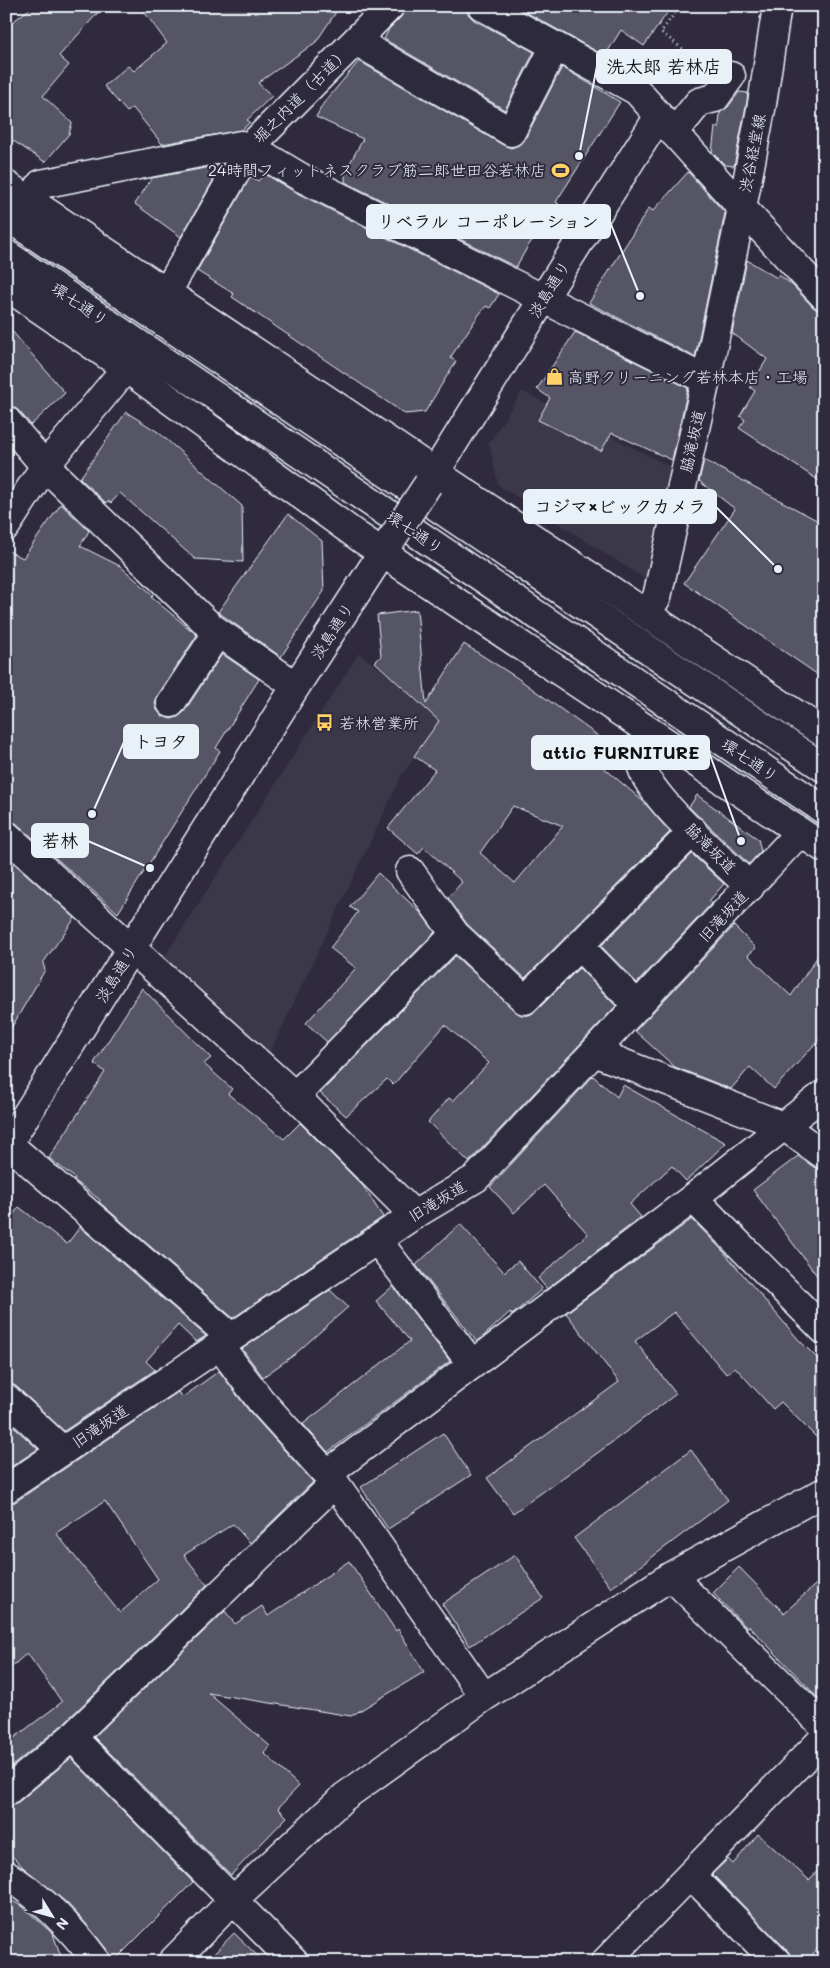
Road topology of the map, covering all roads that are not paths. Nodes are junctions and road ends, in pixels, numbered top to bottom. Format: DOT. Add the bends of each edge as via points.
graph roads {
  1 [pos="390,6"];
  2 [pos="482,6"];
  3 [pos="777,6"];
  4 [pos="356,40"];
  5 [pos="555,46"];
  6 [pos="731,76"];
  7 [pos="667,125"];
  8 [pos="250,147"];
  9 [pos="6,185"];
  10 [pos="30,201"];
  11 [pos="742,208"];
  12 [pos="6,216"];
  13 [pos="6,254"];
  14 [pos="6,286"];
  15 [pos="167,292"];
  16 [pos="824,296"];
  17 [pos="543,299"];
  18 [pos="126,368"];
  19 [pos="706,380"];
  20 [pos="6,420"];
  21 [pos="45,466"];
  22 [pos="432,478"];
  23 [pos="6,526"];
  24 [pos="388,545"];
  25 [pos="647,613"];
  26 [pos="218,632"];
  27 [pos="296,686"];
  28 [pos="171,703"];
  29 [pos="650,732"];
  30 [pos="824,733"];
  31 [pos="824,768"];
  32 [pos="824,810"];
  33 [pos="693,831"];
  34 [pos="799,833"];
  35 [pos="6,835"];
  36 [pos="824,848"];
  37 [pos="410,871"];
  38 [pos="750,887"];
  39 [pos="454,934"];
  40 [pos="579,946"];
  41 [pos="132,950"];
  42 [pos="638,1006"];
  43 [pos="594,1052"];
  44 [pos="824,1094"];
  45 [pos="296,1096"];
  46 [pos="785,1127"];
  47 [pos="7,1144"];
  48 [pos="824,1156"];
  49 [pos="693,1198"];
  50 [pos="414,1214"];
  51 [pos="377,1240"];
  52 [pos="824,1330"];
  53 [pos="225,1341"];
  54 [pos="472,1364"];
  55 [pos="6,1398"];
  56 [pos="63,1451"];
  57 [pos="331,1478"];
  58 [pos="6,1490"];
  59 [pos="824,1492"];
  60 [pos="671,1576"];
  61 [pos="484,1698"];
  62 [pos="824,1726"];
  63 [pos="72,1737"];
  64 [pos="824,1738"];
  65 [pos="6,1792"];
  66 [pos="6,1875"];
  67 [pos="691,1875"];
  68 [pos="232,1901"];
  69 [pos="97,1962"];
  70 [pos="172,1962"];
  71 [pos="294,1962"];
  72 [pos="605,1962"];
  73 [pos="777,1962"];
  1 -- 4 [label="street, 堀之内道（古道）"];
  2 -- 5 [label="street"];
  3 -- 11 [label="street, 渋谷経堂線"];
  4 -- 5 [label="street" via="511,132"];
  4 -- 8 [label="street, 堀之内道（古道）"];
  5 -- 7 [label="street" via="637,91"];
  6 -- 7 [label="street, 淡島通り" via="715,98 699,102"];
  7 -- 11 [label="street, 渋谷経堂線"];
  7 -- 17 [label="street, 淡島通り"];
  8 -- 10 [label="street, 堀之内道（古道）" via="241,145 41,184"];
  8 -- 15 [label="street"];
  8 -- 17 [label="street" via="302,178"];
  9 -- 10 [label="street"];
  10 -- 15 [label="street"];
  11 -- 16 [label="street"];
  11 -- 19 [label="street, 脇滝坂道"];
  12 -- 31 [label="street, 環七通り"];
  13 -- 32 [label="street, 環七通り"];
  14 -- 18 [label="street"];
  15 -- 22 [label="street"];
  17 -- 19 [label="street"];
  17 -- 22 [label="street, 淡島通り"];
  18 -- 21 [label="street"];
  18 -- 24 [label="street"];
  19 -- 25 [label="street, 脇滝坂道" via="656,598"];
  20 -- 21 [label="street"];
  21 -- 23 [label="street"];
  21 -- 26 [label="street"];
  22 -- 24 [label="street, 淡島通り, bridge"];
  22 -- 25 [label="street"];
  24 -- 27 [label="street, 淡島通り"];
  24 -- 29 [label="street"];
  25 -- 30 [label="street"];
  26 -- 27 [label="street"];
  26 -- 28 [label="street"];
  27 -- 41 [label="street, 淡島通り"];
  29 -- 33 [label="street, 脇滝坂道" via="641,745 641,764 652,789"];
  29 -- 34 [label="street"];
  33 -- 38 [label="street, 脇滝坂道"];
  33 -- 40 [label="street"];
  34 -- 36 [label="street"];
  34 -- 38 [label="street, 旧滝坂道"];
  35 -- 41 [label="street"];
  37 -- 39 [label="street"];
  38 -- 42 [label="street, 旧滝坂道"];
  39 -- 40 [label="street" via="525,1000"];
  39 -- 45 [label="street"];
  40 -- 42 [label="street"];
  41 -- 45 [label="street"];
  41 -- 47 [label="street, 淡島通り"];
  42 -- 43 [label="street, 旧滝坂道"];
  43 -- 46 [label="street"];
  43 -- 50 [label="street, 旧滝坂道" via="476,1178"];
  44 -- 46 [label="street"];
  45 -- 50 [label="street"];
  46 -- 48 [label="street"];
  46 -- 49 [label="street"];
  47 -- 53 [label="street"];
  49 -- 52 [label="street"];
  49 -- 54 [label="street"];
  50 -- 51 [label="street, 旧滝坂道"];
  51 -- 53 [label="street, 旧滝坂道"];
  51 -- 54 [label="street"];
  53 -- 56 [label="street, 旧滝坂道"];
  53 -- 57 [label="street" via="261,1401"];
  54 -- 57 [label="street"];
  55 -- 56 [label="street"];
  56 -- 58 [label="street, 旧滝坂道"];
  57 -- 61 [label="street"];
  57 -- 63 [label="street"];
  59 -- 60 [label="street"];
  60 -- 61 [label="street"];
  60 -- 62 [label="street"];
  61 -- 68 [label="street" via="344,1797"];
  63 -- 65 [label="street"];
  63 -- 68 [label="street"];
  64 -- 67 [label="street"];
  66 -- 69 [label="street" via="35,1893 76,1933"];
  67 -- 72 [label="street"];
  67 -- 73 [label="street"];
  68 -- 70 [label="street"];
  68 -- 71 [label="street"];
}
